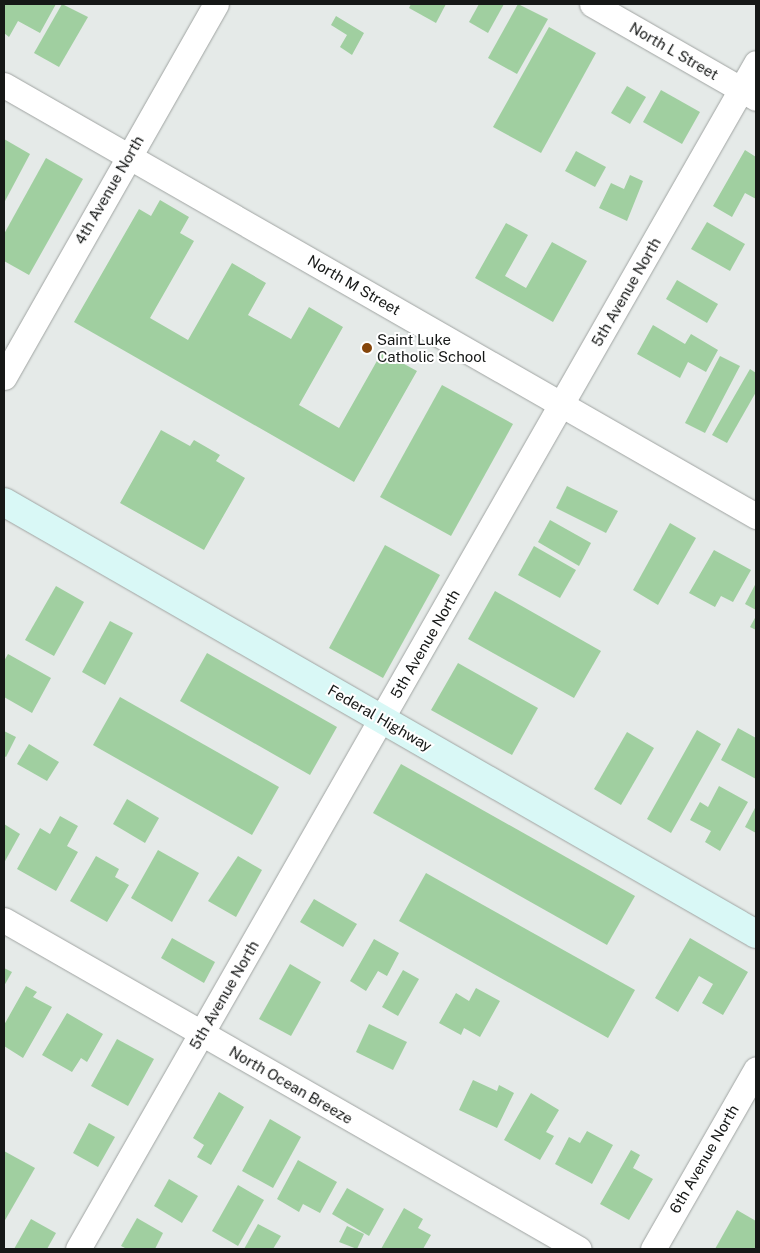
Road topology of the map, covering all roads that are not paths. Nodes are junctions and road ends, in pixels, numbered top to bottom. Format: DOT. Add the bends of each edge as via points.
graph roads {
  1 [pos="216,4"];
  2 [pos="592,4"];
  3 [pos="756,63"];
  4 [pos="4,85"];
  5 [pos="749,94"];
  6 [pos="129,157"];
  7 [pos="4,377"];
  8 [pos="562,404"];
  9 [pos="4,502"];
  10 [pos="756,516"];
  11 [pos="382,719"];
  12 [pos="4,920"];
  13 [pos="756,934"];
  14 [pos="202,1033"];
  15 [pos="756,1070"];
  16 [pos="78,1249"];
  17 [pos="579,1249"];
  18 [pos="652,1249"];
  1 -- 6 [label="street, 4th Avenue North"];
  2 -- 5 [label="street, North L Street"];
  3 -- 5 [label="street, 5th Avenue North"];
  4 -- 6 [label="street, North M Street"];
  5 -- 8 [label="street, 5th Avenue North"];
  6 -- 7 [label="street, 4th Avenue North"];
  6 -- 8 [label="street, North M Street"];
  8 -- 10 [label="street, North M Street"];
  8 -- 11 [label="street, 5th Avenue North"];
  9 -- 11 [label="main road, Federal Highway"];
  11 -- 13 [label="main road, Federal Highway"];
  11 -- 14 [label="street, 5th Avenue North"];
  12 -- 14 [label="street, North Ocean Breeze"];
  14 -- 16 [label="street, 5th Avenue North"];
  14 -- 17 [label="street, North Ocean Breeze"];
  15 -- 18 [label="street, 6th Avenue North"];
}
